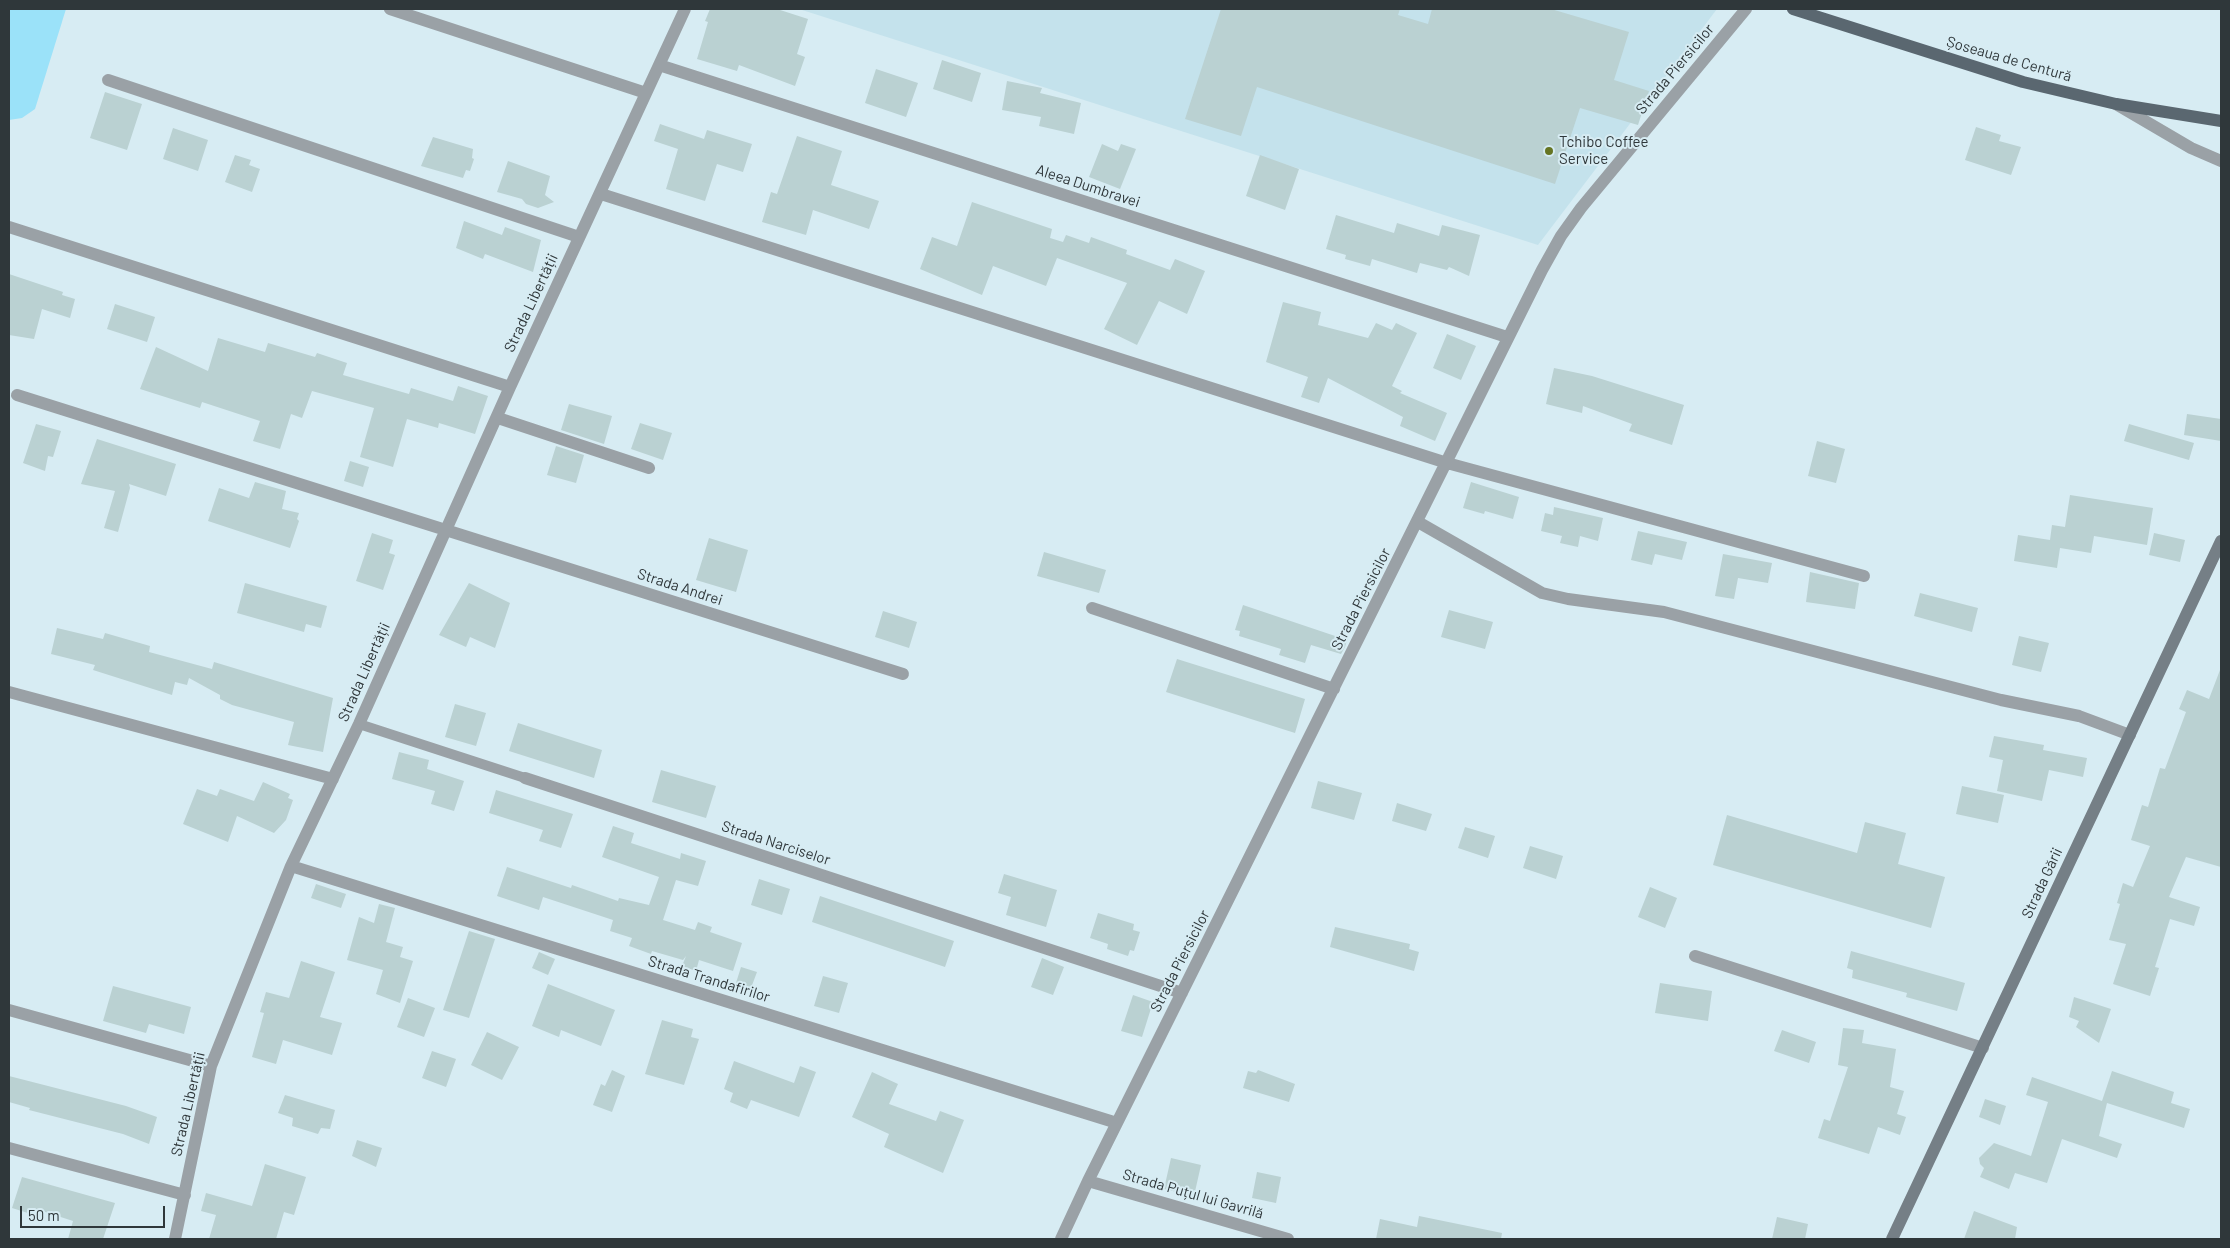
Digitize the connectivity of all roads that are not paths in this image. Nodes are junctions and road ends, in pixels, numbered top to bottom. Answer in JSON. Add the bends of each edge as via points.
{"nodes":[{"id":1,"x":390,"y":9,"type":"edge"},
{"id":2,"x":685,"y":9,"type":"edge"},
{"id":3,"x":1746,"y":9,"type":"edge"},
{"id":4,"x":1793,"y":9,"type":"edge"},
{"id":5,"x":659,"y":65,"type":"junction"},
{"id":6,"x":108,"y":80,"type":"dead end"},
{"id":7,"x":646,"y":93,"type":"junction"},
{"id":8,"x":2116,"y":104,"type":"junction"},
{"id":9,"x":2221,"y":121,"type":"edge"},
{"id":10,"x":2221,"y":161,"type":"edge"},
{"id":11,"x":601,"y":194,"type":"junction"},
{"id":12,"x":9,"y":227,"type":"edge"},
{"id":13,"x":580,"y":237,"type":"junction"},
{"id":14,"x":1507,"y":337,"type":"junction"},
{"id":15,"x":510,"y":387,"type":"junction"},
{"id":16,"x":17,"y":395,"type":"dead end"},
{"id":17,"x":498,"y":418,"type":"junction"},
{"id":18,"x":1447,"y":463,"type":"junction"},
{"id":19,"x":650,"y":468,"type":"dead end"},
{"id":20,"x":1418,"y":522,"type":"junction"},
{"id":21,"x":446,"y":530,"type":"junction"},
{"id":22,"x":2221,"y":541,"type":"edge"},
{"id":23,"x":1864,"y":576,"type":"dead end"},
{"id":24,"x":1092,"y":608,"type":"dead end"},
{"id":25,"x":904,"y":674,"type":"dead end"},
{"id":26,"x":1334,"y":689,"type":"junction"},
{"id":27,"x":9,"y":692,"type":"edge"},
{"id":28,"x":359,"y":724,"type":"junction"},
{"id":29,"x":2130,"y":734,"type":"junction"},
{"id":30,"x":333,"y":778,"type":"junction"},
{"id":31,"x":524,"y":778,"type":"joint"},
{"id":32,"x":291,"y":866,"type":"junction"},
{"id":33,"x":1694,"y":956,"type":"dead end"},
{"id":34,"x":1182,"y":993,"type":"junction"},
{"id":35,"x":9,"y":1010,"type":"edge"},
{"id":36,"x":1983,"y":1048,"type":"junction"},
{"id":37,"x":211,"y":1066,"type":"junction"},
{"id":38,"x":1117,"y":1123,"type":"junction"},
{"id":39,"x":9,"y":1148,"type":"edge"},
{"id":40,"x":1088,"y":1181,"type":"junction"},
{"id":41,"x":185,"y":1195,"type":"junction"},
{"id":42,"x":175,"y":1239,"type":"edge"},
{"id":43,"x":1061,"y":1239,"type":"edge"},
{"id":44,"x":1288,"y":1239,"type":"edge"},
{"id":45,"x":1892,"y":1239,"type":"edge"}],
"edges":[{"from":1,"to":7,"type":"street"},
{"from":2,"to":5,"type":"street","name":"Strada Libertății"},
{"from":3,"to":14,"type":"street","name":"Strada Piersicilor","via":[[1582,208],[1542,270]]},
{"from":4,"to":8,"type":"main road","name":"Șoseaua de Centură","via":[[1990,73]]},
{"from":5,"to":7,"type":"street","name":"Strada Libertății"},
{"from":5,"to":14,"type":"street","name":"Aleea Dumbravei"},
{"from":6,"to":13,"type":"street"},
{"from":7,"to":11,"type":"street","name":"Strada Libertății"},
{"from":8,"to":9,"type":"main road","name":"Șoseaua de Centură"},
{"from":8,"to":10,"type":"street","via":[[2191,148]]},
{"from":11,"to":13,"type":"street","name":"Strada Libertății"},
{"from":11,"to":18,"type":"street"},
{"from":12,"to":15,"type":"street"},
{"from":13,"to":15,"type":"street","name":"Strada Libertății"},
{"from":14,"to":18,"type":"street","name":"Strada Piersicilor"},
{"from":15,"to":17,"type":"street","name":"Strada Libertății"},
{"from":16,"to":21,"type":"street","name":"Strada Andrei"},
{"from":17,"to":19,"type":"street"},
{"from":17,"to":21,"type":"street","name":"Strada Libertății"},
{"from":18,"to":20,"type":"street","name":"Strada Piersicilor"},
{"from":18,"to":23,"type":"street"},
{"from":20,"to":26,"type":"street","name":"Strada Piersicilor"},
{"from":20,"to":29,"type":"street","via":[[1542,592],[1568,599],[1664,612],[2000,700],[2079,716]]},
{"from":21,"to":25,"type":"street","name":"Strada Andrei"},
{"from":21,"to":28,"type":"street","name":"Strada Libertății"},
{"from":22,"to":29,"type":"main road","name":"Strada Gării"},
{"from":24,"to":26,"type":"street"},
{"from":26,"to":34,"type":"street","name":"Strada Piersicilor"},
{"from":27,"to":30,"type":"street"},
{"from":28,"to":30,"type":"street","name":"Strada Libertății"},
{"from":28,"to":31,"type":"lane","name":"Strada Narciselor"},
{"from":29,"to":36,"type":"main road","name":"Strada Gării"},
{"from":30,"to":32,"type":"street","name":"Strada Libertății"},
{"from":31,"to":34,"type":"street","name":"Strada Narciselor"},
{"from":32,"to":37,"type":"street","name":"Strada Libertății"},
{"from":32,"to":38,"type":"street","name":"Strada Trandafirilor"},
{"from":33,"to":36,"type":"street"},
{"from":34,"to":38,"type":"street","name":"Strada Piersicilor"},
{"from":35,"to":37,"type":"street"},
{"from":36,"to":45,"type":"main road","name":"Strada Gării"},
{"from":37,"to":41,"type":"street","name":"Strada Libertății"},
{"from":38,"to":40,"type":"street","name":"Strada Piersicilor"},
{"from":39,"to":41,"type":"street"},
{"from":40,"to":43,"type":"street","name":"Strada Piersicilor"},
{"from":40,"to":44,"type":"street","name":"Strada Puțul lui Gavrilă"},
{"from":41,"to":42,"type":"street","name":"Strada Libertății"}]}
